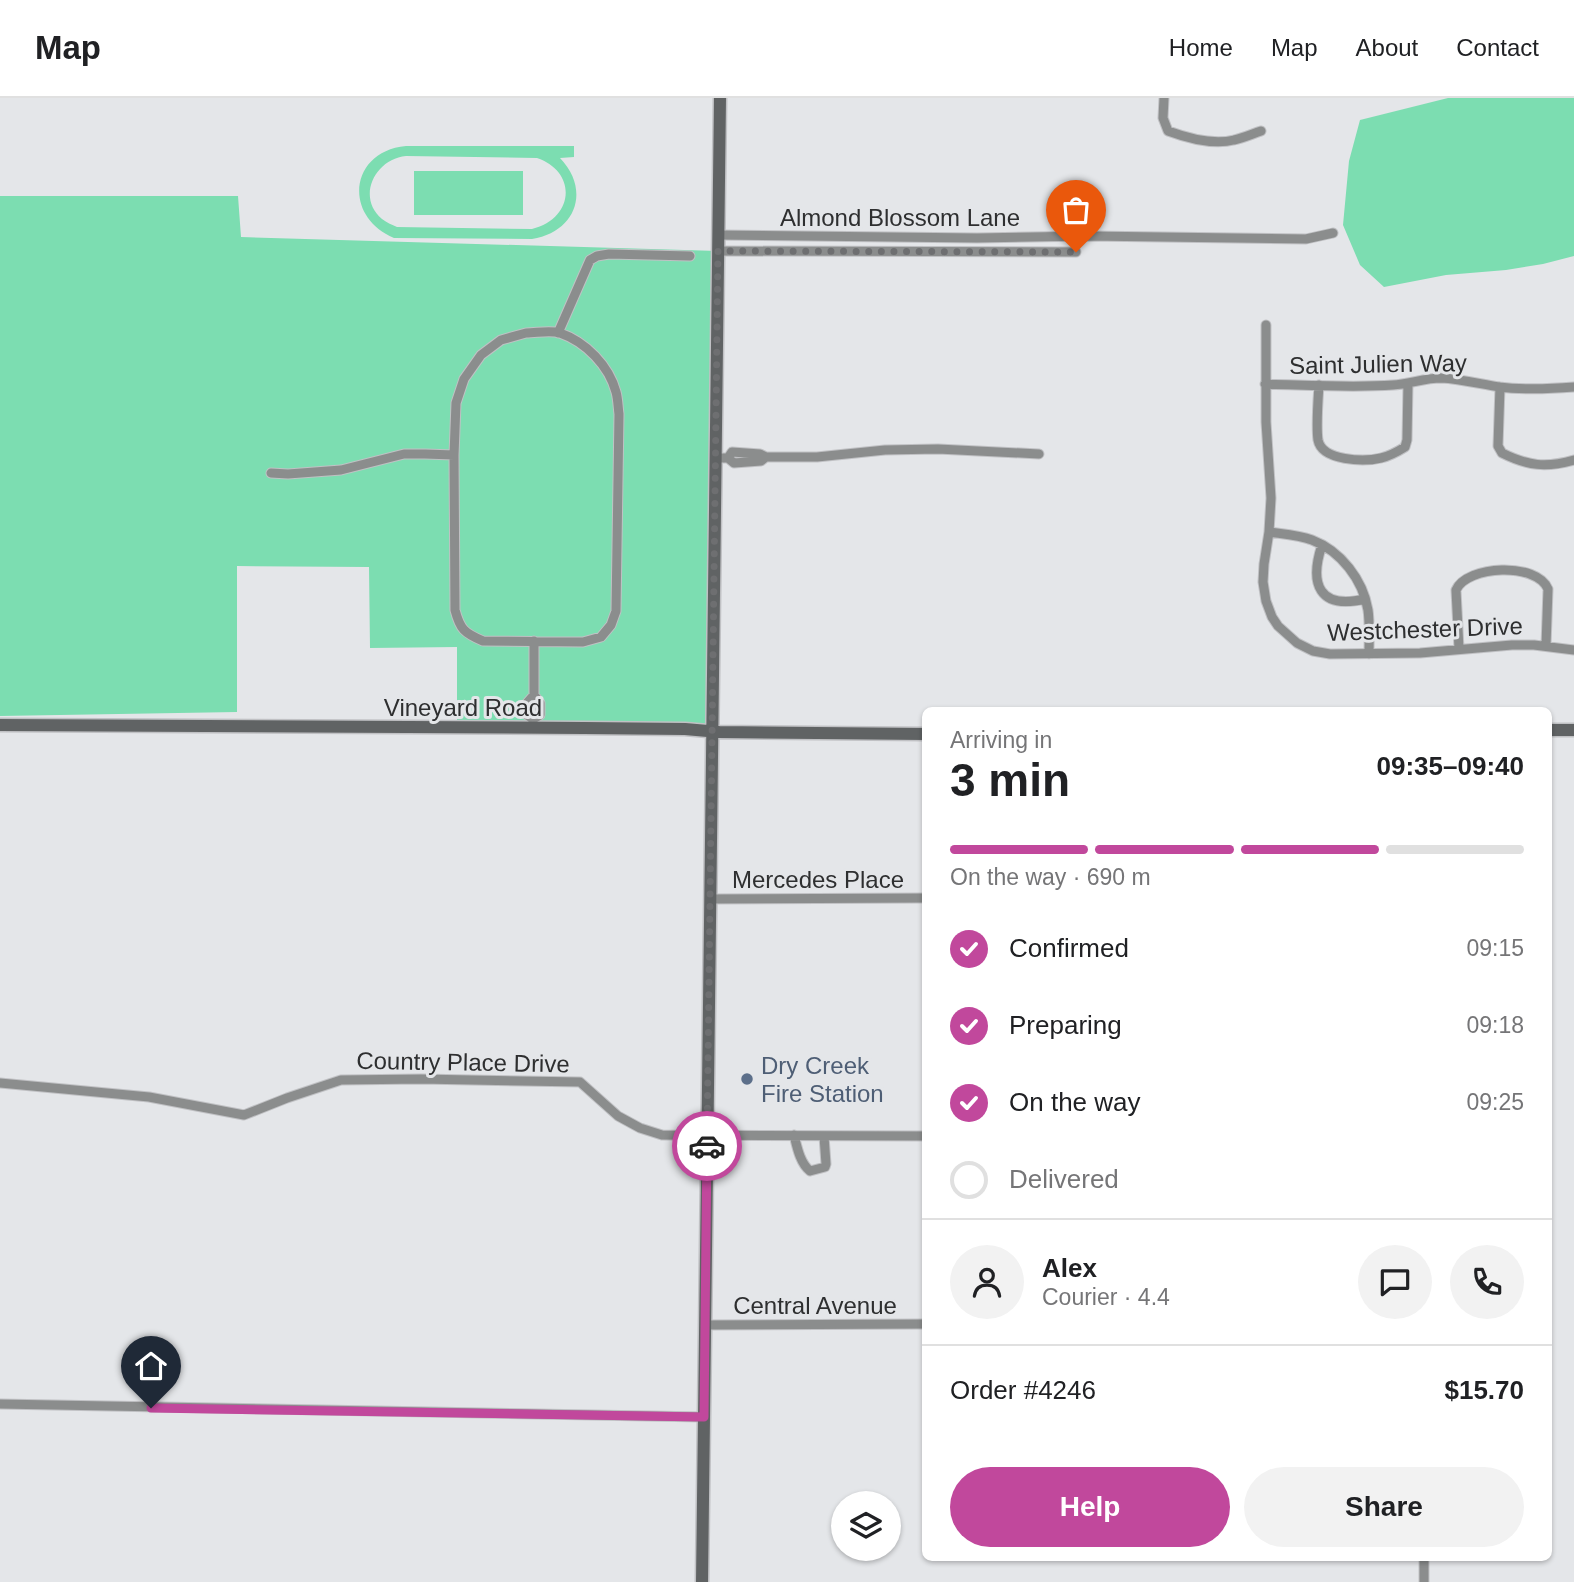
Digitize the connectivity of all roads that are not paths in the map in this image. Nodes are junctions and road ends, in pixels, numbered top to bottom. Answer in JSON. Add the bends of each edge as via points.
{"nodes":[{"id":1,"x":720,"y":98,"type":"edge"},
{"id":2,"x":1164,"y":98,"type":"edge"},
{"id":3,"x":1261,"y":131,"type":"dead end"},
{"id":4,"x":1333,"y":233,"type":"dead end"},
{"id":5,"x":718,"y":235,"type":"junction"},
{"id":6,"x":718,"y":251,"type":"junction"},
{"id":7,"x":1076,"y":252,"type":"dead end"},
{"id":8,"x":690,"y":256,"type":"dead end"},
{"id":9,"x":1266,"y":325,"type":"dead end"},
{"id":10,"x":558,"y":332,"type":"junction"},
{"id":11,"x":1265,"y":384,"type":"junction"},
{"id":12,"x":1408,"y":384,"type":"junction"},
{"id":13,"x":1319,"y":385,"type":"junction"},
{"id":14,"x":1500,"y":387,"type":"junction"},
{"id":15,"x":1574,"y":387,"type":"edge"},
{"id":16,"x":1039,"y":454,"type":"dead end"},
{"id":17,"x":454,"y":455,"type":"junction"},
{"id":18,"x":722,"y":458,"type":"junction"},
{"id":19,"x":1574,"y":460,"type":"edge"},
{"id":20,"x":271,"y":473,"type":"dead end"},
{"id":21,"x":1269,"y":532,"type":"junction"},
{"id":22,"x":1322,"y":545,"type":"junction"},
{"id":23,"x":1365,"y":598,"type":"junction"},
{"id":24,"x":534,"y":641,"type":"junction"},
{"id":25,"x":1546,"y":646,"type":"junction"},
{"id":26,"x":1459,"y":649,"type":"junction"},
{"id":27,"x":1574,"y":650,"type":"edge"},
{"id":28,"x":1369,"y":654,"type":"junction"},
{"id":29,"x":533,"y":723,"type":"junction"},
{"id":30,"x":0,"y":725,"type":"edge"},
{"id":31,"x":1552,"y":730,"type":"edge"},
{"id":32,"x":1574,"y":730,"type":"edge"},
{"id":33,"x":712,"y":732,"type":"junction"},
{"id":34,"x":922,"y":734,"type":"edge"},
{"id":35,"x":922,"y":898,"type":"edge"},
{"id":36,"x":710,"y":899,"type":"junction"},
{"id":37,"x":0,"y":1083,"type":"edge"},
{"id":38,"x":707,"y":1135,"type":"junction"},
{"id":39,"x":794,"y":1135,"type":"junction"},
{"id":40,"x":824,"y":1136,"type":"junction"},
{"id":41,"x":922,"y":1136,"type":"edge"},
{"id":42,"x":922,"y":1324,"type":"edge"},
{"id":43,"x":705,"y":1325,"type":"junction"},
{"id":44,"x":0,"y":1405,"type":"edge"},
{"id":45,"x":704,"y":1417,"type":"junction"},
{"id":46,"x":1424,"y":1561,"type":"edge"},
{"id":47,"x":702,"y":1582,"type":"edge"},
{"id":48,"x":1424,"y":1582,"type":"edge"}],
"edges":[{"from":1,"to":5,"type":"street"},
{"from":2,"to":3,"type":"street","via":[[1168,131],[1182,136],[1233,141]]},
{"from":4,"to":5,"type":"street","name":"Almond Blossom Lane","via":[[1306,239]]},
{"from":5,"to":6,"type":"street"},
{"from":6,"to":7,"type":"street"},
{"from":6,"to":18,"type":"street"},
{"from":8,"to":10,"type":"street","via":[[609,254],[590,260]]},
{"from":9,"to":11,"type":"street","name":"Westchester Drive"},
{"from":10,"to":17,"type":"street","via":[[526,332],[501,340],[481,355],[464,379],[456,403]]},
{"from":10,"to":24,"type":"street","via":[[593,353],[617,393],[616,611],[601,637],[583,642]]},
{"from":11,"to":13,"type":"street","name":"Saint Julien Way"},
{"from":11,"to":21,"type":"street","name":"Westchester Drive"},
{"from":12,"to":13,"type":"street","name":"Saint Julien Way"},
{"from":12,"to":13,"type":"street","via":[[1405,447],[1370,460],[1321,449]]},
{"from":12,"to":14,"type":"street","name":"Saint Julien Way","via":[[1438,378]]},
{"from":14,"to":15,"type":"street","name":"Saint Julien Way"},
{"from":14,"to":19,"type":"street","via":[[1498,446],[1502,453],[1530,464]]},
{"from":16,"to":18,"type":"street","via":[[938,449],[766,457],[761,461],[748,458],[734,463]]},
{"from":17,"to":20,"type":"street","via":[[404,454],[341,470]]},
{"from":17,"to":24,"type":"street","via":[[458,624],[483,641]]},
{"from":18,"to":33,"type":"street"},
{"from":21,"to":22,"type":"street"},
{"from":21,"to":28,"type":"street","name":"Westchester Drive","via":[[1264,582],[1266,601],[1278,626],[1313,651]]},
{"from":22,"to":23,"type":"street","via":[[1349,568]]},
{"from":22,"to":23,"type":"street","via":[[1316,580],[1326,597],[1345,602]]},
{"from":23,"to":28,"type":"street"},
{"from":24,"to":29,"type":"street","via":[[534,695],[527,703]]},
{"from":25,"to":26,"type":"street","name":"Westchester Drive"},
{"from":25,"to":26,"type":"street","via":[[1546,582],[1525,572],[1506,570],[1487,571],[1459,583]]},
{"from":25,"to":27,"type":"street","name":"Westchester Drive"},
{"from":26,"to":28,"type":"street","name":"Westchester Drive"},
{"from":29,"to":30,"type":"street","name":"Vineyard Road"},
{"from":29,"to":33,"type":"street","name":"Vineyard Road"},
{"from":31,"to":32,"type":"street"},
{"from":33,"to":34,"type":"street","name":"Vineyard Road"},
{"from":33,"to":36,"type":"street"},
{"from":35,"to":36,"type":"street","name":"Mercedes Place"},
{"from":36,"to":38,"type":"street"},
{"from":37,"to":38,"type":"street","name":"Country Place Drive","via":[[149,1097],[244,1115],[341,1080],[580,1082],[618,1116],[640,1128],[662,1135]]},
{"from":38,"to":39,"type":"street","name":"Country Place Drive"},
{"from":38,"to":43,"type":"street"},
{"from":39,"to":40,"type":"street","name":"Country Place Drive"},
{"from":39,"to":40,"type":"street","via":[[810,1171],[827,1164]]},
{"from":40,"to":41,"type":"street","name":"Country Place Drive"},
{"from":42,"to":43,"type":"street","name":"Central Avenue"},
{"from":43,"to":45,"type":"street"},
{"from":44,"to":45,"type":"street"},
{"from":45,"to":47,"type":"street"},
{"from":46,"to":48,"type":"street"}]}
